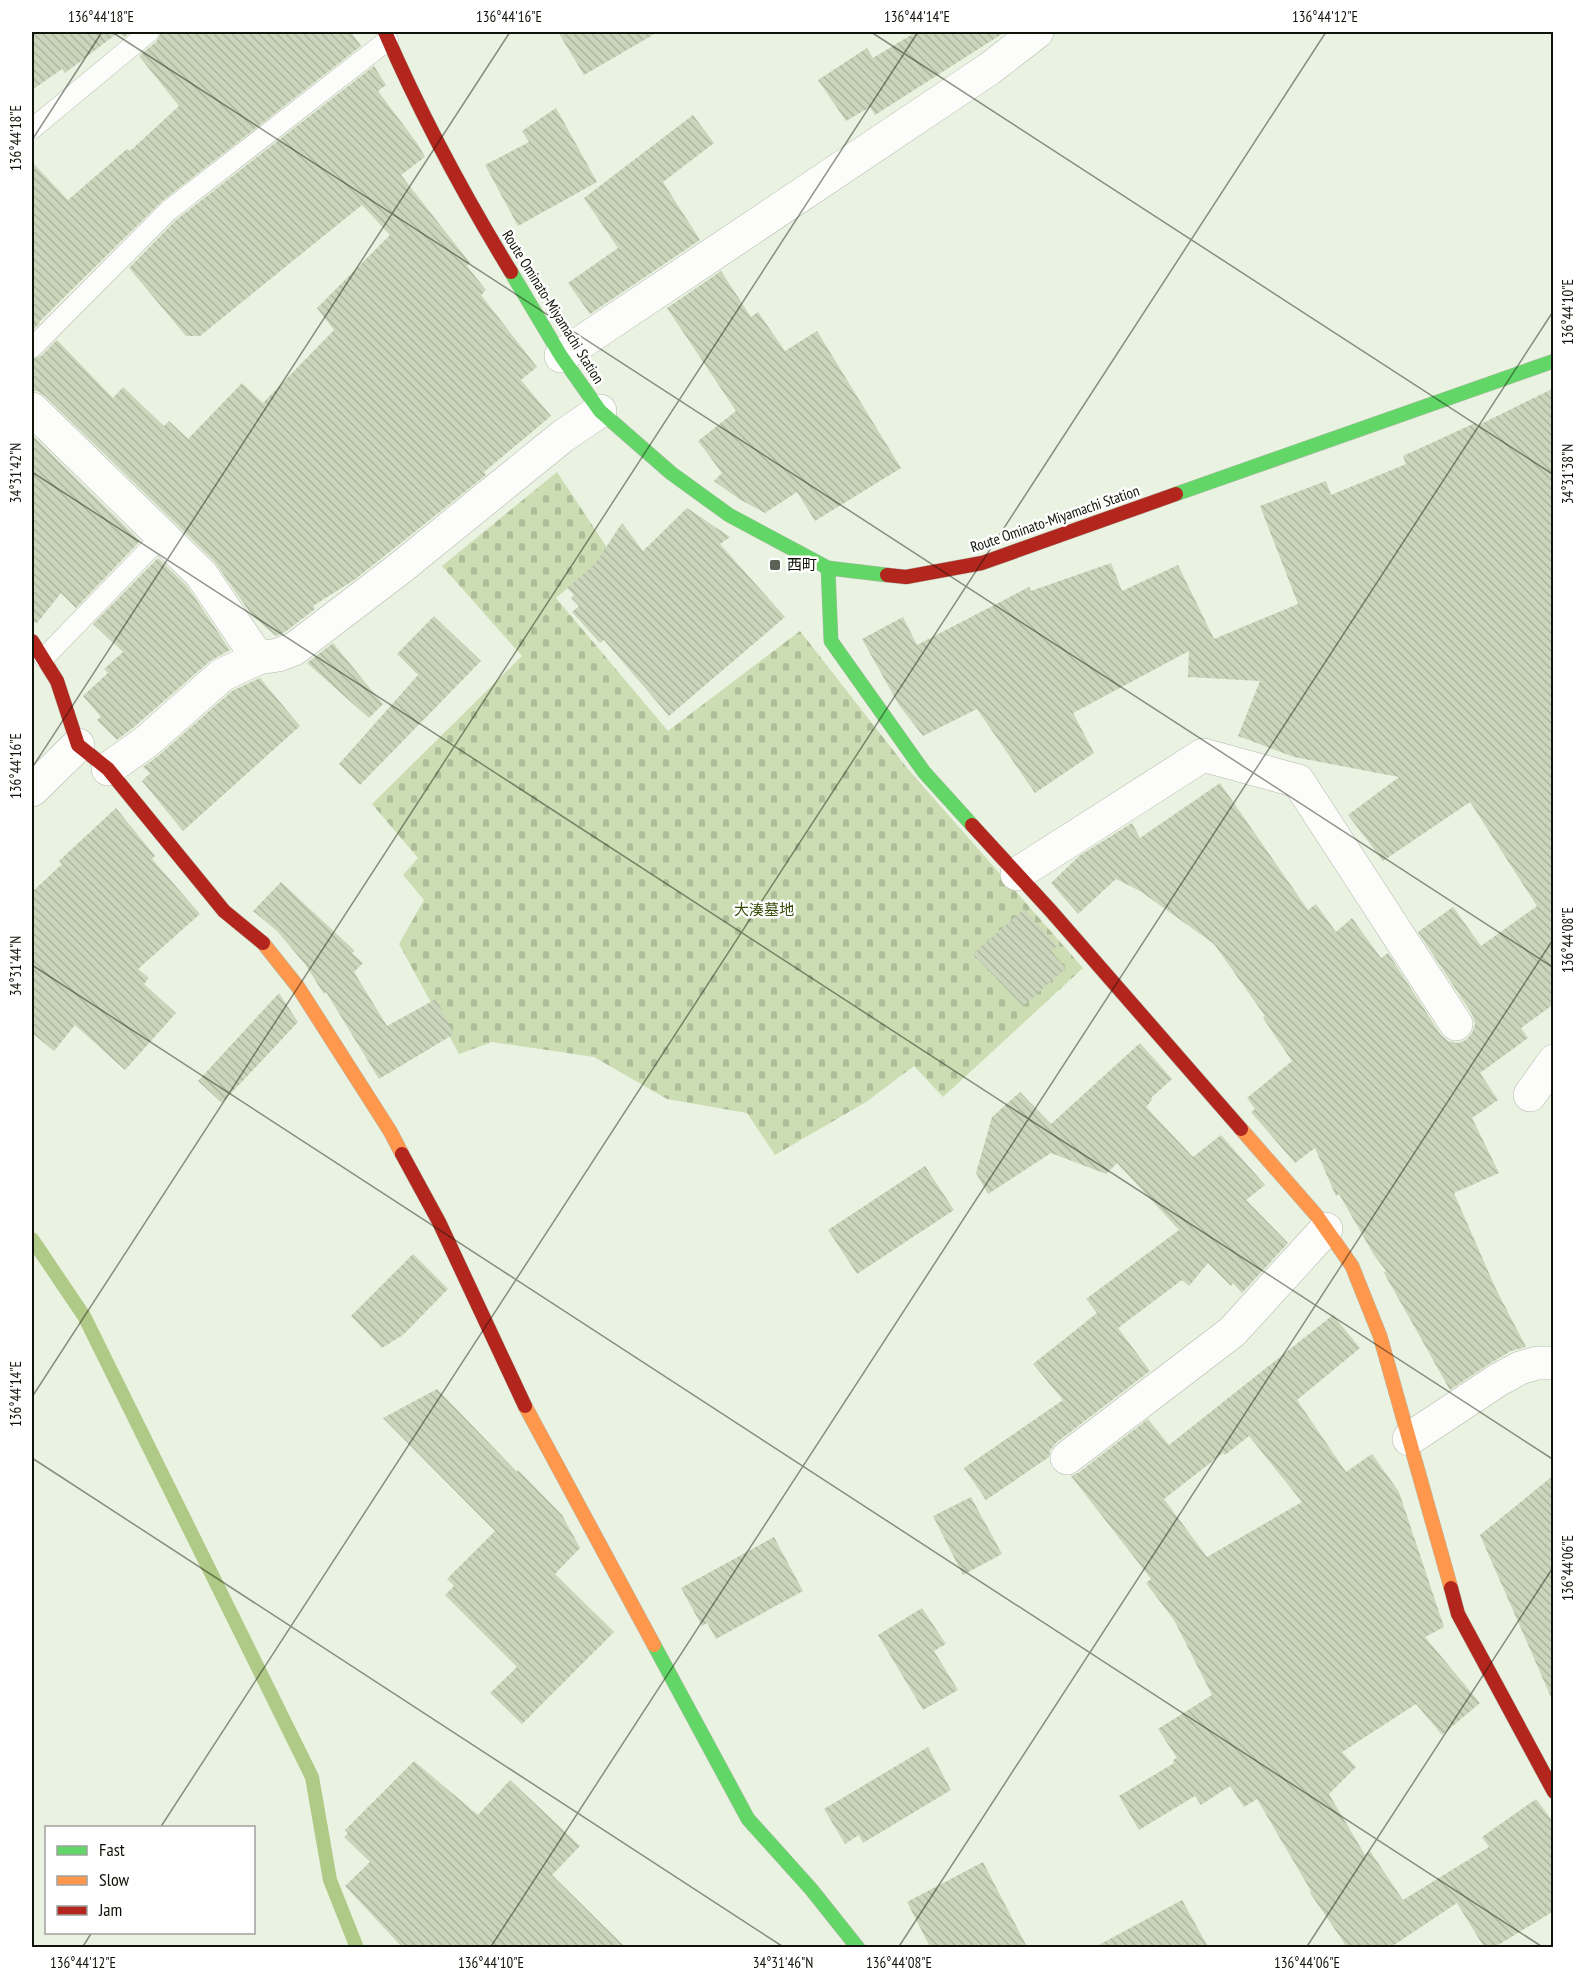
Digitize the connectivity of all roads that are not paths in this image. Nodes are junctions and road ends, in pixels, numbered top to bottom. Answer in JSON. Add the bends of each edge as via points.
{"nodes":[{"id":1,"x":149,"y":32,"type":"edge"},
{"id":2,"x":1037,"y":32,"type":"edge"},
{"id":3,"x":387,"y":36,"type":"edge"},
{"id":4,"x":32,"y":129,"type":"edge"},
{"id":5,"x":32,"y":348,"type":"edge"},
{"id":6,"x":561,"y":356,"type":"junction"},
{"id":7,"x":1554,"y":361,"type":"edge"},
{"id":8,"x":32,"y":409,"type":"edge"},
{"id":9,"x":600,"y":411,"type":"junction"},
{"id":10,"x":163,"y":535,"type":"junction"},
{"id":11,"x":828,"y":568,"type":"junction"},
{"id":12,"x":32,"y":641,"type":"edge"},
{"id":13,"x":44,"y":658,"type":"junction"},
{"id":14,"x":258,"y":658,"type":"junction"},
{"id":15,"x":78,"y":744,"type":"junction"},
{"id":16,"x":108,"y":769,"type":"junction"},
{"id":17,"x":32,"y":790,"type":"edge"},
{"id":18,"x":1017,"y":874,"type":"junction"},
{"id":19,"x":1456,"y":1023,"type":"dead end"},
{"id":20,"x":1554,"y":1061,"type":"edge"},
{"id":21,"x":1530,"y":1095,"type":"dead end"},
{"id":22,"x":1326,"y":1229,"type":"junction"},
{"id":23,"x":1554,"y":1363,"type":"edge"},
{"id":24,"x":1409,"y":1439,"type":"junction"},
{"id":25,"x":1067,"y":1458,"type":"dead end"},
{"id":26,"x":1554,"y":1792,"type":"edge"},
{"id":27,"x":858,"y":1947,"type":"edge"}],
"edges":[{"from":1,"to":4,"type":"lane"},
{"from":2,"to":6,"type":"street","via":[[989,69]]},
{"from":3,"to":5,"type":"lane","via":[[168,210]]},
{"from":3,"to":6,"type":"street","name":"Route Ominato-Miyamachi Station","via":[[410,89],[480,221]]},
{"from":6,"to":9,"type":"street","name":"Route Ominato-Miyamachi Station"},
{"from":7,"to":11,"type":"street","name":"Route Ominato-Miyamachi Station","via":[[982,563],[906,577]]},
{"from":8,"to":10,"type":"street"},
{"from":9,"to":11,"type":"street","name":"Route Ominato-Miyamachi Station","via":[[671,473],[729,514]]},
{"from":9,"to":14,"type":"street","via":[[294,649]]},
{"from":10,"to":13,"type":"lane"},
{"from":10,"to":14,"type":"street","via":[[201,574]]},
{"from":11,"to":18,"type":"street","via":[[831,641],[924,772]]},
{"from":12,"to":13,"type":"street"},
{"from":13,"to":15,"type":"street","via":[[57,681]]},
{"from":14,"to":16,"type":"street","via":[[222,675],[146,742]]},
{"from":15,"to":16,"type":"street"},
{"from":15,"to":17,"type":"street"},
{"from":16,"to":27,"type":"street","via":[[224,911],[265,945],[298,987],[390,1131],[439,1222],[515,1388],[748,1819]]},
{"from":18,"to":19,"type":"street","via":[[1203,755],[1298,781]]},
{"from":18,"to":22,"type":"street"},
{"from":20,"to":21,"type":"street"},
{"from":22,"to":24,"type":"street","via":[[1352,1266],[1366,1299]]},
{"from":22,"to":25,"type":"street","via":[[1232,1332]]},
{"from":23,"to":24,"type":"street","via":[[1520,1368]]},
{"from":24,"to":26,"type":"street","via":[[1458,1614]]}]}
